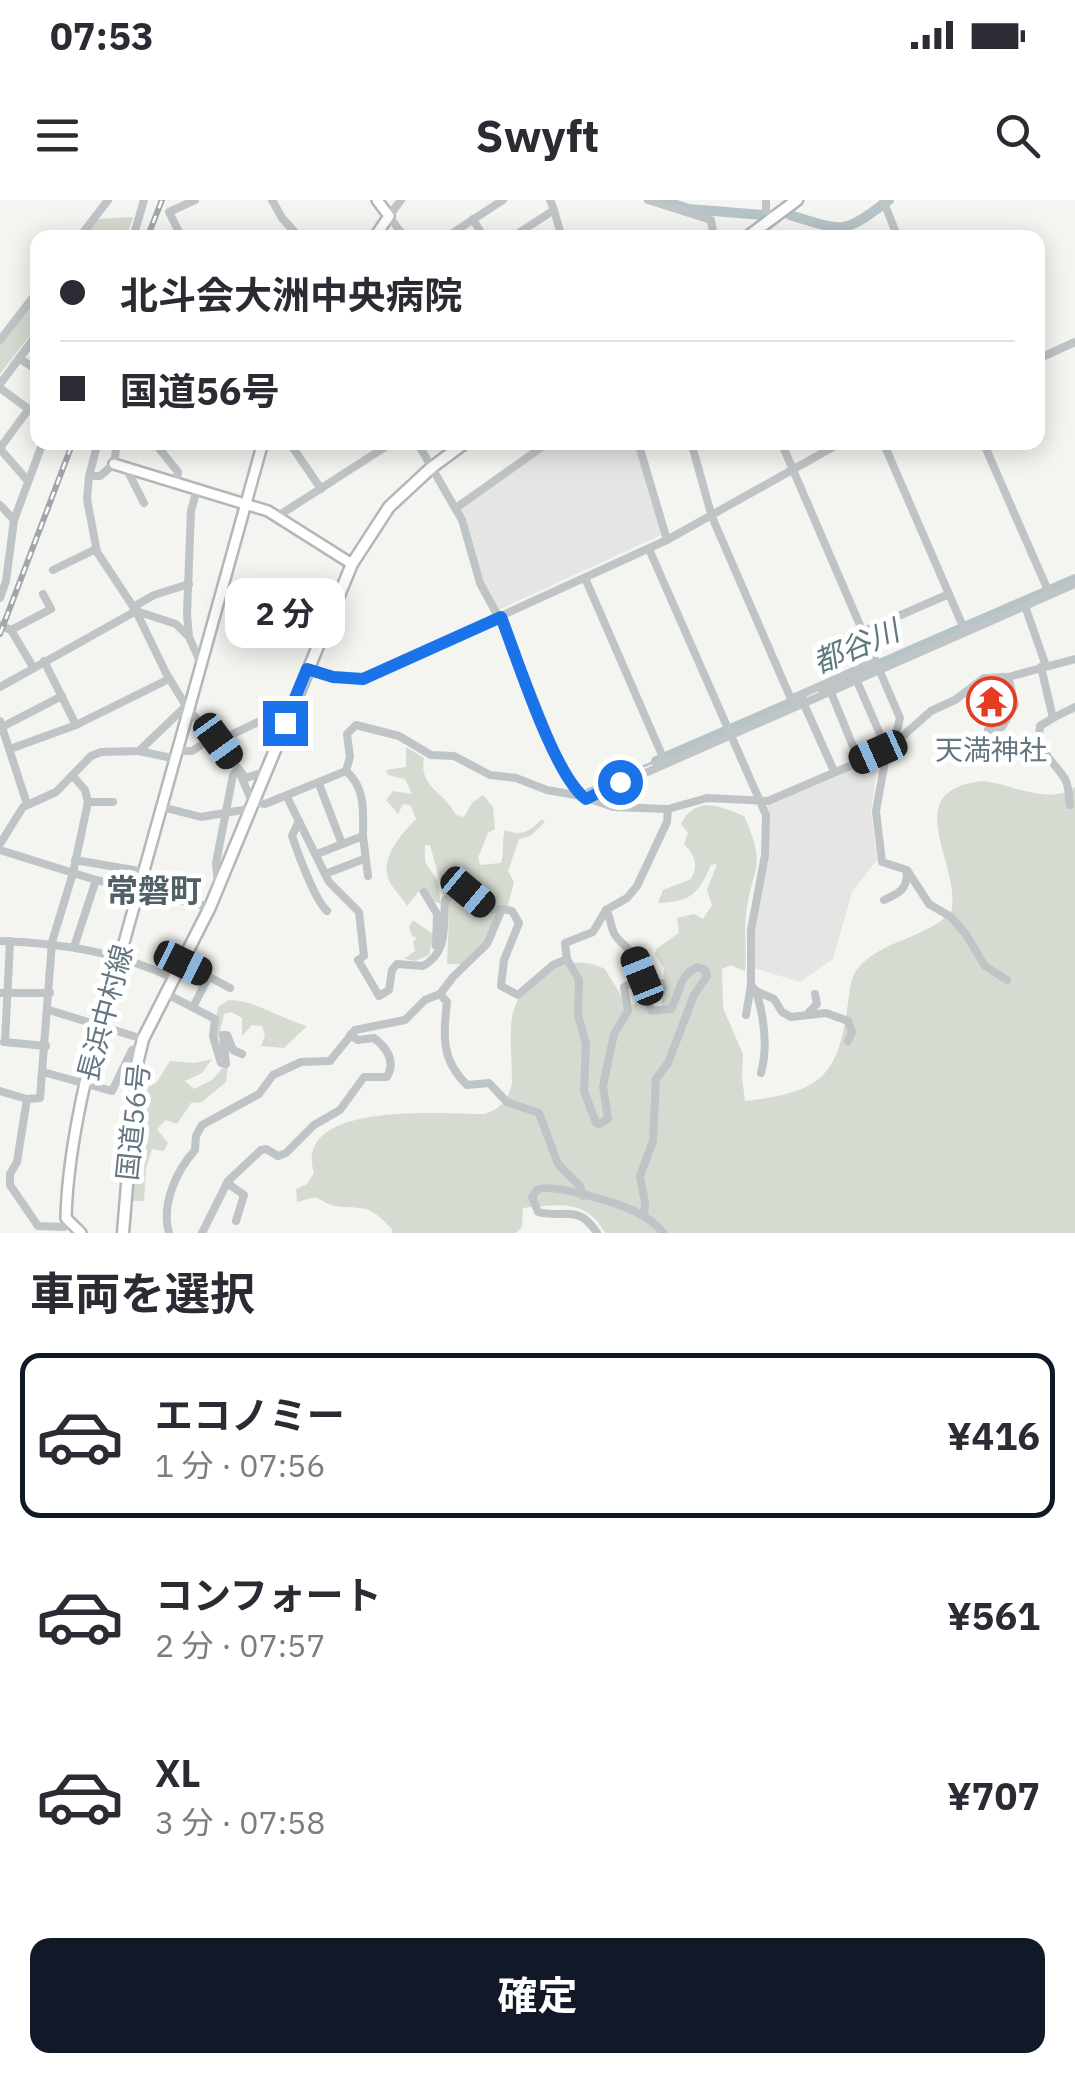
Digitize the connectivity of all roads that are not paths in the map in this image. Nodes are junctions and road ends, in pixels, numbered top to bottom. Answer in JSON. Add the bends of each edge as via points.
{"nodes":[{"id":1,"x":108,"y":200,"type":"edge"},
{"id":2,"x":144,"y":200,"type":"edge"},
{"id":3,"x":195,"y":200,"type":"edge"},
{"id":4,"x":272,"y":200,"type":"edge"},
{"id":5,"x":377,"y":200,"type":"edge"},
{"id":6,"x":401,"y":200,"type":"edge"},
{"id":7,"x":503,"y":200,"type":"edge"},
{"id":8,"x":550,"y":200,"type":"edge"},
{"id":9,"x":648,"y":200,"type":"edge"},
{"id":10,"x":766,"y":200,"type":"edge"},
{"id":11,"x":797,"y":200,"type":"edge"},
{"id":12,"x":883,"y":200,"type":"edge"},
{"id":13,"x":554,"y":210,"type":"junction"},
{"id":14,"x":389,"y":216,"type":"junction"},
{"id":15,"x":772,"y":218,"type":"junction"},
{"id":16,"x":473,"y":220,"type":"junction"},
{"id":17,"x":86,"y":230,"type":"edge"},
{"id":18,"x":135,"y":230,"type":"edge"},
{"id":19,"x":178,"y":230,"type":"edge"},
{"id":20,"x":293,"y":230,"type":"edge"},
{"id":21,"x":379,"y":230,"type":"edge"},
{"id":22,"x":399,"y":230,"type":"edge"},
{"id":23,"x":457,"y":230,"type":"edge"},
{"id":24,"x":479,"y":230,"type":"edge"},
{"id":25,"x":523,"y":230,"type":"edge"},
{"id":26,"x":560,"y":230,"type":"edge"},
{"id":27,"x":713,"y":230,"type":"edge"},
{"id":28,"x":756,"y":230,"type":"edge"},
{"id":29,"x":895,"y":230,"type":"edge"},
{"id":30,"x":30,"y":301,"type":"edge"},
{"id":31,"x":0,"y":340,"type":"edge"},
{"id":32,"x":1075,"y":342,"type":"edge"},
{"id":33,"x":30,"y":344,"type":"edge"},
{"id":34,"x":1045,"y":356,"type":"edge"},
{"id":35,"x":19,"y":358,"type":"junction"},
{"id":36,"x":30,"y":366,"type":"edge"},
{"id":37,"x":0,"y":386,"type":"edge"},
{"id":38,"x":28,"y":410,"type":"joint"},
{"id":39,"x":0,"y":449,"type":"edge"},
{"id":40,"x":40,"y":450,"type":"edge"},
{"id":41,"x":96,"y":450,"type":"edge"},
{"id":42,"x":116,"y":450,"type":"edge"},
{"id":43,"x":160,"y":450,"type":"edge"},
{"id":44,"x":260,"y":450,"type":"edge"},
{"id":45,"x":294,"y":450,"type":"edge"},
{"id":46,"x":380,"y":450,"type":"edge"},
{"id":47,"x":421,"y":450,"type":"edge"},
{"id":48,"x":455,"y":450,"type":"edge"},
{"id":49,"x":538,"y":450,"type":"edge"},
{"id":50,"x":640,"y":450,"type":"edge"},
{"id":51,"x":693,"y":450,"type":"edge"},
{"id":52,"x":784,"y":450,"type":"edge"},
{"id":53,"x":827,"y":450,"type":"edge"},
{"id":54,"x":886,"y":450,"type":"edge"},
{"id":55,"x":987,"y":450,"type":"edge"},
{"id":56,"x":93,"y":458,"type":"junction"},
{"id":57,"x":114,"y":464,"type":"junction"},
{"id":58,"x":126,"y":468,"type":"junction"},
{"id":59,"x":431,"y":468,"type":"junction"},
{"id":60,"x":792,"y":469,"type":"junction"},
{"id":61,"x":89,"y":476,"type":"junction"},
{"id":62,"x":28,"y":481,"type":"junction"},
{"id":63,"x":176,"y":482,"type":"junction"},
{"id":64,"x":197,"y":489,"type":"junction"},
{"id":65,"x":321,"y":489,"type":"junction"},
{"id":66,"x":144,"y":502,"type":"dead end"},
{"id":67,"x":0,"y":505,"type":"edge"},
{"id":68,"x":246,"y":505,"type":"junction"},
{"id":69,"x":456,"y":508,"type":"junction"},
{"id":70,"x":278,"y":516,"type":"junction"},
{"id":71,"x":712,"y":517,"type":"junction"},
{"id":72,"x":14,"y":523,"type":"junction"},
{"id":73,"x":0,"y":531,"type":"edge"},
{"id":74,"x":668,"y":540,"type":"junction"},
{"id":75,"x":649,"y":548,"type":"junction"},
{"id":76,"x":96,"y":549,"type":"junction"},
{"id":77,"x":352,"y":564,"type":"junction"},
{"id":78,"x":53,"y":570,"type":"dead end"},
{"id":79,"x":585,"y":578,"type":"junction"},
{"id":80,"x":189,"y":584,"type":"junction"},
{"id":81,"x":1075,"y":584,"type":"edge"},
{"id":82,"x":1049,"y":592,"type":"junction"},
{"id":83,"x":43,"y":594,"type":"dead end"},
{"id":84,"x":949,"y":594,"type":"junction"},
{"id":85,"x":0,"y":598,"type":"edge"},
{"id":86,"x":1025,"y":606,"type":"junction"},
{"id":87,"x":134,"y":609,"type":"junction"},
{"id":88,"x":500,"y":617,"type":"junction"},
{"id":89,"x":0,"y":625,"type":"edge"},
{"id":90,"x":964,"y":629,"type":"junction"},
{"id":91,"x":11,"y":630,"type":"junction"},
{"id":92,"x":864,"y":631,"type":"junction"},
{"id":93,"x":189,"y":637,"type":"junction"},
{"id":94,"x":1075,"y":659,"type":"edge"},
{"id":95,"x":44,"y":661,"type":"junction"},
{"id":96,"x":202,"y":664,"type":"junction"},
{"id":97,"x":878,"y":665,"type":"junction"},
{"id":98,"x":33,"y":667,"type":"junction"},
{"id":99,"x":1043,"y":667,"type":"junction"},
{"id":100,"x":307,"y":669,"type":"junction"},
{"id":101,"x":1003,"y":676,"type":"junction"},
{"id":102,"x":169,"y":679,"type":"junction"},
{"id":103,"x":856,"y":679,"type":"junction"},
{"id":104,"x":0,"y":688,"type":"edge"},
{"id":105,"x":830,"y":690,"type":"junction"},
{"id":106,"x":62,"y":696,"type":"junction"},
{"id":107,"x":795,"y":702,"type":"junction"},
{"id":108,"x":292,"y":706,"type":"junction"},
{"id":109,"x":188,"y":708,"type":"junction"},
{"id":110,"x":1075,"y":708,"type":"edge"},
{"id":111,"x":1053,"y":718,"type":"junction"},
{"id":112,"x":1,"y":724,"type":"edge"},
{"id":113,"x":76,"y":725,"type":"junction"},
{"id":114,"x":988,"y":730,"type":"dead end"},
{"id":115,"x":729,"y":731,"type":"junction"},
{"id":116,"x":216,"y":739,"type":"junction"},
{"id":117,"x":890,"y":748,"type":"junction"},
{"id":118,"x":10,"y":749,"type":"junction"},
{"id":119,"x":140,"y":751,"type":"junction"},
{"id":120,"x":177,"y":755,"type":"junction"},
{"id":121,"x":664,"y":759,"type":"junction"},
{"id":122,"x":859,"y":761,"type":"junction"},
{"id":123,"x":238,"y":769,"type":"junction"},
{"id":124,"x":346,"y":771,"type":"junction"},
{"id":125,"x":264,"y":772,"type":"junction"},
{"id":126,"x":834,"y":772,"type":"junction"},
{"id":127,"x":72,"y":776,"type":"junction"},
{"id":128,"x":320,"y":784,"type":"junction"},
{"id":129,"x":287,"y":796,"type":"junction"},
{"id":130,"x":584,"y":798,"type":"junction"},
{"id":131,"x":760,"y":801,"type":"junction"},
{"id":132,"x":88,"y":802,"type":"junction"},
{"id":133,"x":113,"y":802,"type":"dead end"},
{"id":134,"x":27,"y":804,"type":"junction"},
{"id":135,"x":250,"y":805,"type":"junction"},
{"id":136,"x":1070,"y":805,"type":"dead end"},
{"id":137,"x":162,"y":807,"type":"junction"},
{"id":138,"x":668,"y":810,"type":"junction"},
{"id":139,"x":226,"y":812,"type":"junction"},
{"id":140,"x":300,"y":822,"type":"junction"},
{"id":141,"x":364,"y":836,"type":"junction"},
{"id":142,"x":342,"y":844,"type":"junction"},
{"id":143,"x":0,"y":847,"type":"edge"},
{"id":144,"x":317,"y":854,"type":"junction"},
{"id":145,"x":364,"y":858,"type":"junction"},
{"id":146,"x":75,"y":860,"type":"junction"},
{"id":147,"x":907,"y":870,"type":"junction"},
{"id":148,"x":145,"y":872,"type":"junction"},
{"id":149,"x":73,"y":873,"type":"junction"},
{"id":150,"x":325,"y":874,"type":"junction"},
{"id":151,"x":368,"y":876,"type":"dead end"},
{"id":152,"x":96,"y":880,"type":"junction"},
{"id":153,"x":218,"y":887,"type":"junction"},
{"id":154,"x":140,"y":890,"type":"junction"},
{"id":155,"x":424,"y":892,"type":"dead end"},
{"id":156,"x":884,"y":900,"type":"dead end"},
{"id":157,"x":210,"y":906,"type":"junction"},
{"id":158,"x":502,"y":908,"type":"junction"},
{"id":159,"x":606,"y":910,"type":"junction"},
{"id":160,"x":327,"y":911,"type":"dead end"},
{"id":161,"x":5,"y":941,"type":"edge"},
{"id":162,"x":52,"y":942,"type":"junction"},
{"id":163,"x":74,"y":946,"type":"junction"},
{"id":164,"x":120,"y":958,"type":"junction"},
{"id":165,"x":567,"y":959,"type":"junction"},
{"id":166,"x":183,"y":963,"type":"junction"},
{"id":167,"x":422,"y":966,"type":"junction"},
{"id":168,"x":208,"y":976,"type":"junction"},
{"id":169,"x":175,"y":979,"type":"junction"},
{"id":170,"x":1007,"y":980,"type":"dead end"},
{"id":171,"x":230,"y":988,"type":"dead end"},
{"id":172,"x":753,"y":988,"type":"junction"},
{"id":173,"x":645,"y":991,"type":"junction"},
{"id":174,"x":4,"y":993,"type":"edge"},
{"id":175,"x":50,"y":993,"type":"junction"},
{"id":176,"x":167,"y":994,"type":"junction"},
{"id":177,"x":440,"y":994,"type":"junction"},
{"id":178,"x":815,"y":994,"type":"dead end"},
{"id":179,"x":192,"y":1007,"type":"junction"},
{"id":180,"x":49,"y":1010,"type":"junction"},
{"id":181,"x":809,"y":1012,"type":"junction"},
{"id":182,"x":746,"y":1015,"type":"dead end"},
{"id":183,"x":100,"y":1024,"type":"junction"},
{"id":184,"x":350,"y":1035,"type":"junction"},
{"id":185,"x":848,"y":1041,"type":"dead end"},
{"id":186,"x":2,"y":1042,"type":"edge"},
{"id":187,"x":142,"y":1044,"type":"junction"},
{"id":188,"x":46,"y":1046,"type":"junction"},
{"id":189,"x":242,"y":1054,"type":"dead end"},
{"id":190,"x":43,"y":1072,"type":"junction"},
{"id":191,"x":761,"y":1073,"type":"dead end"},
{"id":192,"x":85,"y":1083,"type":"junction"},
{"id":193,"x":0,"y":1090,"type":"edge"},
{"id":194,"x":27,"y":1099,"type":"junction"},
{"id":195,"x":0,"y":1169,"type":"edge"},
{"id":196,"x":227,"y":1183,"type":"junction"},
{"id":197,"x":10,"y":1185,"type":"junction"},
{"id":198,"x":583,"y":1196,"type":"junction"},
{"id":199,"x":644,"y":1216,"type":"junction"},
{"id":200,"x":236,"y":1221,"type":"dead end"},
{"id":201,"x":66,"y":1228,"type":"edge"},
{"id":202,"x":81,"y":1233,"type":"edge"},
{"id":203,"x":123,"y":1233,"type":"edge"},
{"id":204,"x":169,"y":1233,"type":"edge"},
{"id":205,"x":202,"y":1233,"type":"edge"},
{"id":206,"x":597,"y":1233,"type":"edge"},
{"id":207,"x":664,"y":1233,"type":"edge"}],
"edges":[{"from":1,"to":17,"type":"street"},
{"from":2,"to":18,"type":"street"},
{"from":3,"to":19,"type":"street","via":[[169,212]]},
{"from":4,"to":20,"type":"street"},
{"from":5,"to":14,"type":"main road"},
{"from":6,"to":14,"type":"street"},
{"from":7,"to":16,"type":"street"},
{"from":8,"to":13,"type":"street"},
{"from":9,"to":27,"type":"street","via":[[711,220]]},
{"from":10,"to":15,"type":"street"},
{"from":11,"to":15,"type":"highway"},
{"from":12,"to":29,"type":"street"},
{"from":13,"to":25,"type":"street"},
{"from":13,"to":26,"type":"street"},
{"from":14,"to":21,"type":"main road"},
{"from":14,"to":22,"type":"street"},
{"from":15,"to":28,"type":"highway"},
{"from":16,"to":23,"type":"street"},
{"from":16,"to":24,"type":"street"},
{"from":30,"to":31,"type":"street"},
{"from":32,"to":34,"type":"street"},
{"from":33,"to":35,"type":"street"},
{"from":35,"to":36,"type":"street"},
{"from":35,"to":37,"type":"street"},
{"from":37,"to":38,"type":"street"},
{"from":38,"to":39,"type":"street"},
{"from":39,"to":62,"type":"street"},
{"from":40,"to":62,"type":"street"},
{"from":41,"to":56,"type":"street"},
{"from":42,"to":57,"type":"street"},
{"from":43,"to":63,"type":"street","via":[[178,472]]},
{"from":44,"to":68,"type":"main road","name":"長浜中村線"},
{"from":45,"to":65,"type":"street"},
{"from":46,"to":65,"type":"street"},
{"from":47,"to":59,"type":"street"},
{"from":48,"to":59,"type":"highway","name":"国道56号"},
{"from":49,"to":69,"type":"street"},
{"from":50,"to":74,"type":"street"},
{"from":51,"to":71,"type":"street"},
{"from":52,"to":60,"type":"street"},
{"from":53,"to":60,"type":"street"},
{"from":54,"to":84,"type":"street"},
{"from":55,"to":82,"type":"street"},
{"from":56,"to":57,"type":"street"},
{"from":56,"to":61,"type":"street"},
{"from":57,"to":58,"type":"main road"},
{"from":57,"to":61,"type":"street"},
{"from":58,"to":63,"type":"main road"},
{"from":58,"to":66,"type":"street"},
{"from":59,"to":69,"type":"street"},
{"from":59,"to":77,"type":"highway","name":"国道56号","via":[[390,506]]},
{"from":60,"to":71,"type":"street"},
{"from":60,"to":92,"type":"street"},
{"from":61,"to":76,"type":"street"},
{"from":62,"to":72,"type":"street"},
{"from":63,"to":64,"type":"main road"},
{"from":64,"to":68,"type":"main road"},
{"from":64,"to":80,"type":"street"},
{"from":65,"to":70,"type":"street"},
{"from":67,"to":72,"type":"street"},
{"from":68,"to":70,"type":"main road"},
{"from":68,"to":96,"type":"main road","name":"長浜中村線"},
{"from":69,"to":88,"type":"street","via":[[480,583]]},
{"from":70,"to":77,"type":"main road"},
{"from":71,"to":74,"type":"street"},
{"from":71,"to":107,"type":"street"},
{"from":72,"to":73,"type":"street"},
{"from":72,"to":85,"type":"street"},
{"from":74,"to":75,"type":"street"},
{"from":75,"to":79,"type":"street"},
{"from":75,"to":115,"type":"street"},
{"from":76,"to":78,"type":"street"},
{"from":76,"to":87,"type":"street"},
{"from":77,"to":100,"type":"highway","name":"国道56号"},
{"from":79,"to":88,"type":"street"},
{"from":79,"to":121,"type":"street"},
{"from":80,"to":87,"type":"street"},
{"from":80,"to":93,"type":"street"},
{"from":81,"to":82,"type":"street"},
{"from":82,"to":86,"type":"street"},
{"from":83,"to":91,"type":"street","via":[[51,609]]},
{"from":84,"to":90,"type":"street"},
{"from":84,"to":92,"type":"street"},
{"from":86,"to":90,"type":"street"},
{"from":86,"to":99,"type":"street"},
{"from":87,"to":93,"type":"street","via":[[176,624]]},
{"from":87,"to":95,"type":"street"},
{"from":87,"to":102,"type":"street"},
{"from":88,"to":100,"type":"street","via":[[363,679]]},
{"from":88,"to":130,"type":"street","via":[[551,746]]},
{"from":89,"to":91,"type":"street"},
{"from":90,"to":97,"type":"street"},
{"from":91,"to":98,"type":"street"},
{"from":92,"to":97,"type":"street"},
{"from":93,"to":96,"type":"street"},
{"from":94,"to":99,"type":"street"},
{"from":95,"to":98,"type":"street"},
{"from":95,"to":106,"type":"street"},
{"from":96,"to":109,"type":"main road","name":"長浜中村線"},
{"from":97,"to":103,"type":"street"},
{"from":97,"to":107,"type":"street"},
{"from":97,"to":117,"type":"street","via":[[900,718]]},
{"from":98,"to":104,"type":"street"},
{"from":99,"to":101,"type":"street"},
{"from":99,"to":111,"type":"street"},
{"from":100,"to":108,"type":"highway","name":"国道56号"},
{"from":101,"to":114,"type":"street","via":[[1015,705],[1002,727]]},
{"from":101,"to":117,"type":"street","via":[[974,683]]},
{"from":102,"to":109,"type":"street"},
{"from":102,"to":113,"type":"street"},
{"from":103,"to":105,"type":"street"},
{"from":103,"to":117,"type":"street"},
{"from":105,"to":107,"type":"street"},
{"from":105,"to":122,"type":"street"},
{"from":106,"to":112,"type":"street"},
{"from":106,"to":113,"type":"street"},
{"from":107,"to":115,"type":"street"},
{"from":107,"to":126,"type":"street"},
{"from":108,"to":116,"type":"street"},
{"from":108,"to":125,"type":"highway","name":"国道56号"},
{"from":109,"to":116,"type":"street"},
{"from":109,"to":119,"type":"street"},
{"from":109,"to":120,"type":"main road","name":"長浜中村線"},
{"from":110,"to":111,"type":"street"},
{"from":111,"to":136,"type":"street","via":[[1040,726],[1039,738],[1066,780]]},
{"from":112,"to":118,"type":"street"},
{"from":113,"to":118,"type":"street"},
{"from":115,"to":121,"type":"street"},
{"from":115,"to":131,"type":"street"},
{"from":116,"to":120,"type":"street"},
{"from":116,"to":123,"type":"street"},
{"from":117,"to":122,"type":"street"},
{"from":117,"to":147,"type":"street","via":[[876,811],[880,856]]},
{"from":118,"to":134,"type":"street"},
{"from":119,"to":120,"type":"street"},
{"from":119,"to":127,"type":"street","via":[[100,752]]},
{"from":120,"to":137,"type":"main road","name":"長浜中村線"},
{"from":121,"to":130,"type":"street"},
{"from":122,"to":126,"type":"street"},
{"from":123,"to":125,"type":"street","via":[[246,778]]},
{"from":123,"to":135,"type":"street"},
{"from":123,"to":139,"type":"street"},
{"from":124,"to":128,"type":"street"},
{"from":124,"to":130,"type":"street","via":[[346,734],[366,726],[490,775]]},
{"from":124,"to":141,"type":"street","via":[[362,794]]},
{"from":125,"to":135,"type":"highway","name":"国道56号"},
{"from":126,"to":131,"type":"street"},
{"from":127,"to":132,"type":"street"},
{"from":127,"to":134,"type":"street","via":[[56,792]]},
{"from":128,"to":129,"type":"street"},
{"from":128,"to":142,"type":"street"},
{"from":129,"to":135,"type":"street"},
{"from":129,"to":140,"type":"street"},
{"from":130,"to":138,"type":"street"},
{"from":131,"to":138,"type":"street","via":[[707,798]]},
{"from":131,"to":172,"type":"street","via":[[767,830],[751,930]]},
{"from":132,"to":133,"type":"street"},
{"from":132,"to":146,"type":"street"},
{"from":134,"to":143,"type":"street"},
{"from":135,"to":139,"type":"street"},
{"from":135,"to":153,"type":"highway","name":"国道56号"},
{"from":137,"to":139,"type":"street","via":[[192,817]]},
{"from":137,"to":148,"type":"main road","name":"長浜中村線"},
{"from":138,"to":159,"type":"street","via":[[637,886]]},
{"from":139,"to":153,"type":"street"},
{"from":140,"to":144,"type":"street"},
{"from":140,"to":160,"type":"street","via":[[292,836],[314,895]]},
{"from":141,"to":142,"type":"street"},
{"from":141,"to":145,"type":"street"},
{"from":142,"to":144,"type":"street"},
{"from":143,"to":149,"type":"street"},
{"from":144,"to":150,"type":"street"},
{"from":145,"to":150,"type":"street"},
{"from":145,"to":151,"type":"street"},
{"from":146,"to":148,"type":"street"},
{"from":146,"to":149,"type":"street"},
{"from":147,"to":156,"type":"street","via":[[902,892]]},
{"from":147,"to":170,"type":"street","via":[[930,904],[965,933],[985,966]]},
{"from":148,"to":154,"type":"main road","name":"長浜中村線"},
{"from":149,"to":152,"type":"street"},
{"from":149,"to":162,"type":"street"},
{"from":150,"to":167,"type":"street","via":[[359,912],[364,956],[358,960],[378,996],[386,993],[398,964]]},
{"from":152,"to":154,"type":"street"},
{"from":152,"to":163,"type":"street"},
{"from":153,"to":157,"type":"highway","name":"国道56号"},
{"from":154,"to":157,"type":"street"},
{"from":154,"to":164,"type":"main road","name":"長浜中村線"},
{"from":155,"to":167,"type":"street","via":[[438,928],[435,952]]},
{"from":157,"to":166,"type":"highway","name":"国道56号"},
{"from":158,"to":165,"type":"street","via":[[512,910],[519,923],[502,986],[518,995]]},
{"from":158,"to":167,"type":"street","via":[[491,910],[468,892],[451,894],[438,953]]},
{"from":158,"to":177,"type":"street","via":[[488,944]]},
{"from":159,"to":165,"type":"street","via":[[593,932],[564,944]]},
{"from":159,"to":173,"type":"street","via":[[642,976],[664,988]]},
{"from":161,"to":162,"type":"street"},
{"from":161,"to":174,"type":"street"},
{"from":162,"to":163,"type":"street"},
{"from":162,"to":175,"type":"street"},
{"from":163,"to":164,"type":"street"},
{"from":164,"to":169,"type":"street"},
{"from":164,"to":183,"type":"main road","name":"長浜中村線"},
{"from":165,"to":173,"type":"street","via":[[579,980],[586,1101],[596,1123],[608,1119],[604,1086],[614,1034],[628,1011],[624,987],[636,984]]},
{"from":166,"to":168,"type":"street"},
{"from":166,"to":169,"type":"highway","name":"国道56号"},
{"from":168,"to":171,"type":"street"},
{"from":168,"to":179,"type":"street"},
{"from":169,"to":176,"type":"highway","name":"国道56号"},
{"from":172,"to":181,"type":"street","via":[[791,1017]]},
{"from":172,"to":182,"type":"street"},
{"from":172,"to":191,"type":"street","via":[[765,1041]]},
{"from":173,"to":199,"type":"street","via":[[647,1005],[661,1012],[671,1009],[690,970],[698,967],[707,976],[656,1080],[654,1141],[640,1176]]},
{"from":174,"to":175,"type":"street"},
{"from":174,"to":186,"type":"street"},
{"from":175,"to":180,"type":"street"},
{"from":176,"to":179,"type":"street"},
{"from":176,"to":187,"type":"highway","name":"国道56号"},
{"from":177,"to":184,"type":"street","via":[[405,1020]]},
{"from":177,"to":198,"type":"street","via":[[447,1002],[443,1036],[452,1066],[467,1084],[489,1083],[507,1102],[539,1113],[558,1164]]},
{"from":178,"to":181,"type":"street","via":[[818,1004]]},
{"from":179,"to":189,"type":"street","via":[[215,1019],[221,1063],[226,1064],[223,1035]]},
{"from":180,"to":183,"type":"street"},
{"from":180,"to":188,"type":"street"},
{"from":181,"to":185,"type":"street","via":[[848,1021]]},
{"from":183,"to":187,"type":"street"},
{"from":183,"to":192,"type":"main road","name":"長浜中村線"},
{"from":184,"to":196,"type":"street","via":[[384,1046],[391,1061],[387,1077],[364,1077],[340,1110],[286,1153],[260,1150]]},
{"from":184,"to":204,"type":"street","via":[[330,1062],[292,1064],[260,1094],[202,1125],[196,1150],[169,1196]]},
{"from":186,"to":188,"type":"street"},
{"from":187,"to":192,"type":"street","via":[[132,1050],[112,1091]]},
{"from":187,"to":203,"type":"highway","name":"国道56号"},
{"from":188,"to":190,"type":"street"},
{"from":190,"to":192,"type":"street"},
{"from":190,"to":194,"type":"street","via":[[40,1098]]},
{"from":192,"to":201,"type":"main road","name":"長浜中村線","via":[[68,1173]]},
{"from":193,"to":194,"type":"street"},
{"from":194,"to":197,"type":"street"},
{"from":195,"to":197,"type":"street"},
{"from":196,"to":200,"type":"street","via":[[244,1195]]},
{"from":196,"to":205,"type":"street"},
{"from":197,"to":201,"type":"street","via":[[38,1226]]},
{"from":198,"to":199,"type":"street"},
{"from":198,"to":206,"type":"street","via":[[544,1186],[532,1198],[538,1212],[572,1213]]},
{"from":199,"to":207,"type":"street"},
{"from":201,"to":202,"type":"main road"}]}
